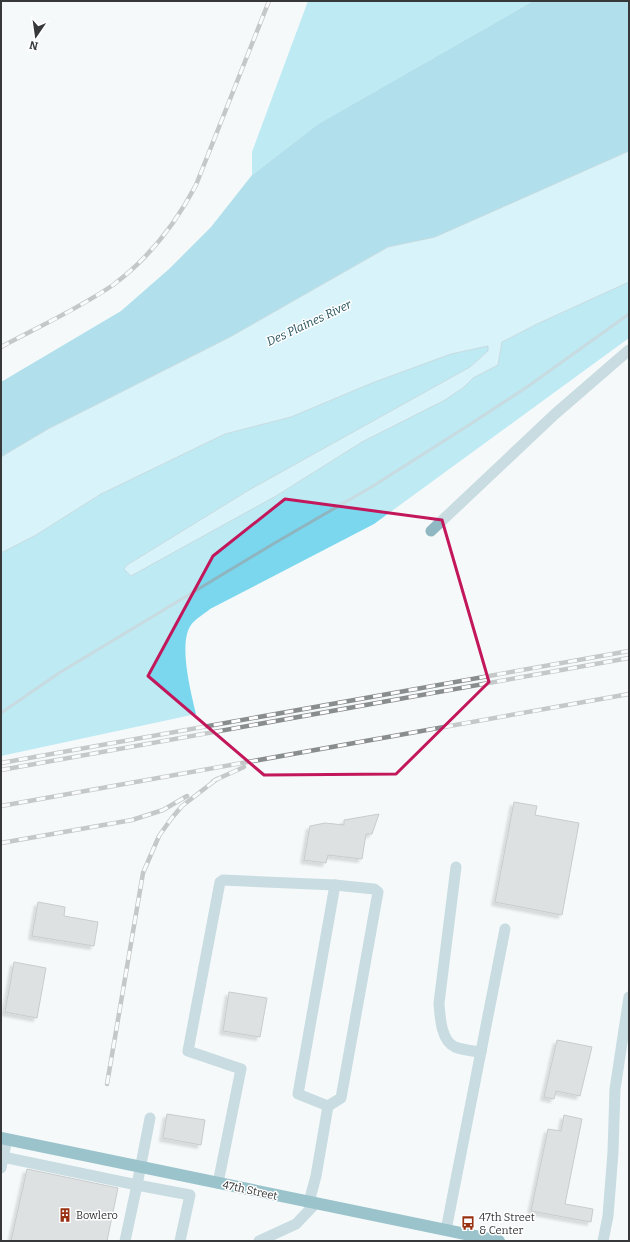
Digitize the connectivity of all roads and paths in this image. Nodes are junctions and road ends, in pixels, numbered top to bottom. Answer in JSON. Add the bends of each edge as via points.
{"nodes":[{"id":1,"x":629,"y":350,"type":"edge"},
{"id":2,"x":431,"y":531,"type":"dead end"},
{"id":3,"x":456,"y":867,"type":"dead end"},
{"id":4,"x":335,"y":885,"type":"junction"},
{"id":5,"x":505,"y":928,"type":"dead end"},
{"id":6,"x":629,"y":997,"type":"edge"},
{"id":7,"x":481,"y":1052,"type":"junction"},
{"id":8,"x":328,"y":1106,"type":"junction"},
{"id":9,"x":150,"y":1118,"type":"dead end"},
{"id":10,"x":4,"y":1139,"type":"edge"},
{"id":11,"x":2,"y":1163,"type":"edge"},
{"id":12,"x":140,"y":1167,"type":"junction"},
{"id":13,"x":175,"y":1174,"type":"junction"},
{"id":14,"x":218,"y":1183,"type":"junction"},
{"id":15,"x":137,"y":1185,"type":"junction"},
{"id":16,"x":172,"y":1192,"type":"junction"},
{"id":17,"x":313,"y":1203,"type":"junction"},
{"id":18,"x":446,"y":1230,"type":"junction"},
{"id":19,"x":125,"y":1241,"type":"edge"},
{"id":20,"x":180,"y":1241,"type":"edge"},
{"id":21,"x":259,"y":1241,"type":"edge"},
{"id":22,"x":499,"y":1241,"type":"edge"},
{"id":23,"x":603,"y":1241,"type":"edge"}],
"edges":[{"from":1,"to":2,"type":"street","via":[[556,414]]},
{"from":3,"to":7,"type":"street","via":[[439,1003],[441,1022],[445,1036],[454,1047]]},
{"from":4,"to":8,"type":"street","via":[[298,1094]]},
{"from":4,"to":8,"type":"street","via":[[374,889],[378,892],[341,1098]]},
{"from":4,"to":14,"type":"street","via":[[222,880],[220,882],[188,1052],[240,1069]]},
{"from":5,"to":7,"type":"street"},
{"from":6,"to":23,"type":"street","via":[[615,1089],[608,1216]]},
{"from":7,"to":18,"type":"street"},
{"from":8,"to":17,"type":"street"},
{"from":9,"to":12,"type":"street"},
{"from":10,"to":11,"type":"street"},
{"from":10,"to":12,"type":"main road","name":"47th Street"},
{"from":11,"to":15,"type":"street"},
{"from":12,"to":13,"type":"main road","name":"47th Street"},
{"from":12,"to":15,"type":"street"},
{"from":13,"to":14,"type":"main road","name":"47th Street"},
{"from":13,"to":16,"type":"street"},
{"from":14,"to":17,"type":"main road","name":"47th Street"},
{"from":15,"to":16,"type":"street"},
{"from":15,"to":19,"type":"street"},
{"from":16,"to":20,"type":"street","via":[[190,1195]]},
{"from":17,"to":18,"type":"main road","name":"47th Street"},
{"from":17,"to":21,"type":"street","via":[[296,1224]]},
{"from":18,"to":22,"type":"main road","name":"47th Street"}]}
